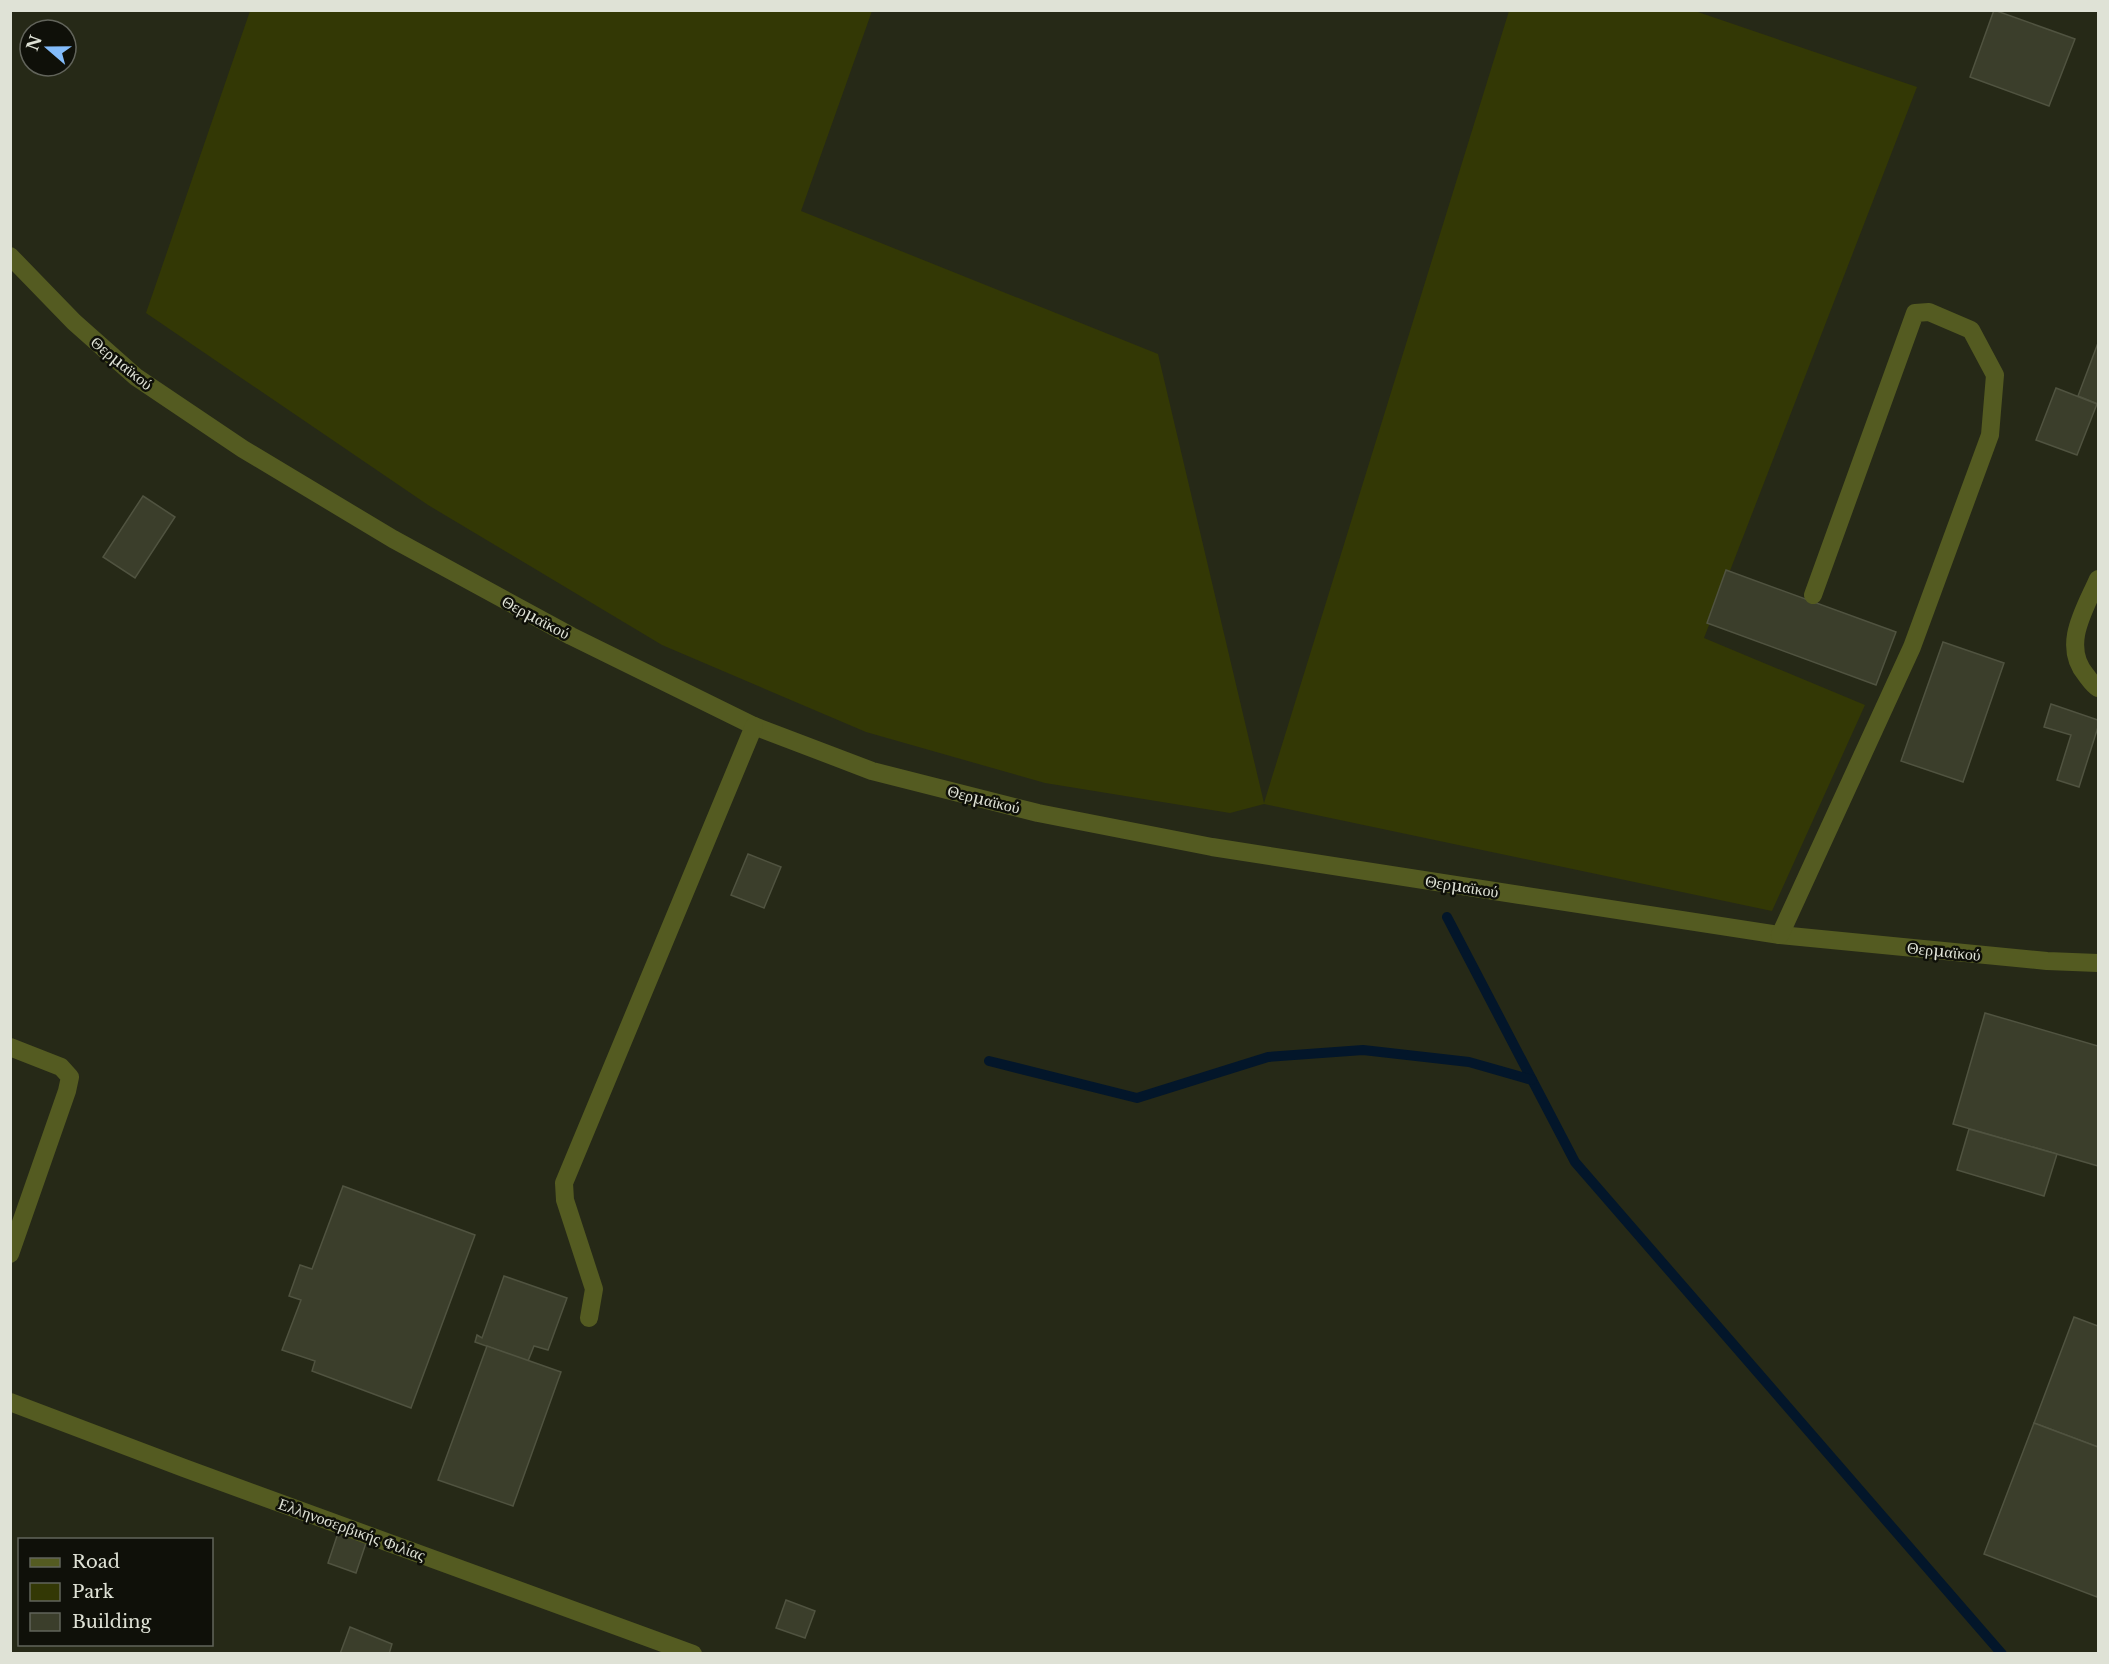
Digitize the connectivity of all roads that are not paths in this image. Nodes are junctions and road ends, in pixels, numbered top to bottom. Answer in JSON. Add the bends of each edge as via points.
{"nodes":[{"id":1,"x":10,"y":256,"type":"edge"},
{"id":2,"x":2098,"y":579,"type":"edge"},
{"id":3,"x":1813,"y":595,"type":"dead end"},
{"id":4,"x":2098,"y":688,"type":"edge"},
{"id":5,"x":754,"y":726,"type":"junction"},
{"id":6,"x":1780,"y":934,"type":"junction"},
{"id":7,"x":2098,"y":963,"type":"edge"},
{"id":8,"x":10,"y":1047,"type":"edge"},
{"id":9,"x":10,"y":1254,"type":"edge"},
{"id":10,"x":589,"y":1318,"type":"dead end"},
{"id":11,"x":10,"y":1402,"type":"edge"},
{"id":12,"x":693,"y":1653,"type":"edge"}],
"edges":[{"from":1,"to":5,"type":"street","name":"Θερμαϊκού","via":[[74,322],[136,377],[243,449],[393,539],[571,636]]},
{"from":2,"to":4,"type":"street","via":[[2075,632],[2074,650],[2081,670]]},
{"from":3,"to":6,"type":"street","via":[[1915,313],[1929,312],[1971,330],[1995,375],[1989,435],[1912,647]]},
{"from":5,"to":6,"type":"street","name":"Θερμαϊκού","via":[[872,771],[1038,813],[1212,847]]},
{"from":5,"to":10,"type":"street","via":[[564,1183],[565,1200],[594,1289]]},
{"from":6,"to":7,"type":"street","name":"Θερμαϊκού"},
{"from":8,"to":9,"type":"street","via":[[61,1067],[70,1077]]},
{"from":11,"to":12,"type":"street","name":"Ελληνοσερβικής Φιλίας"}]}
